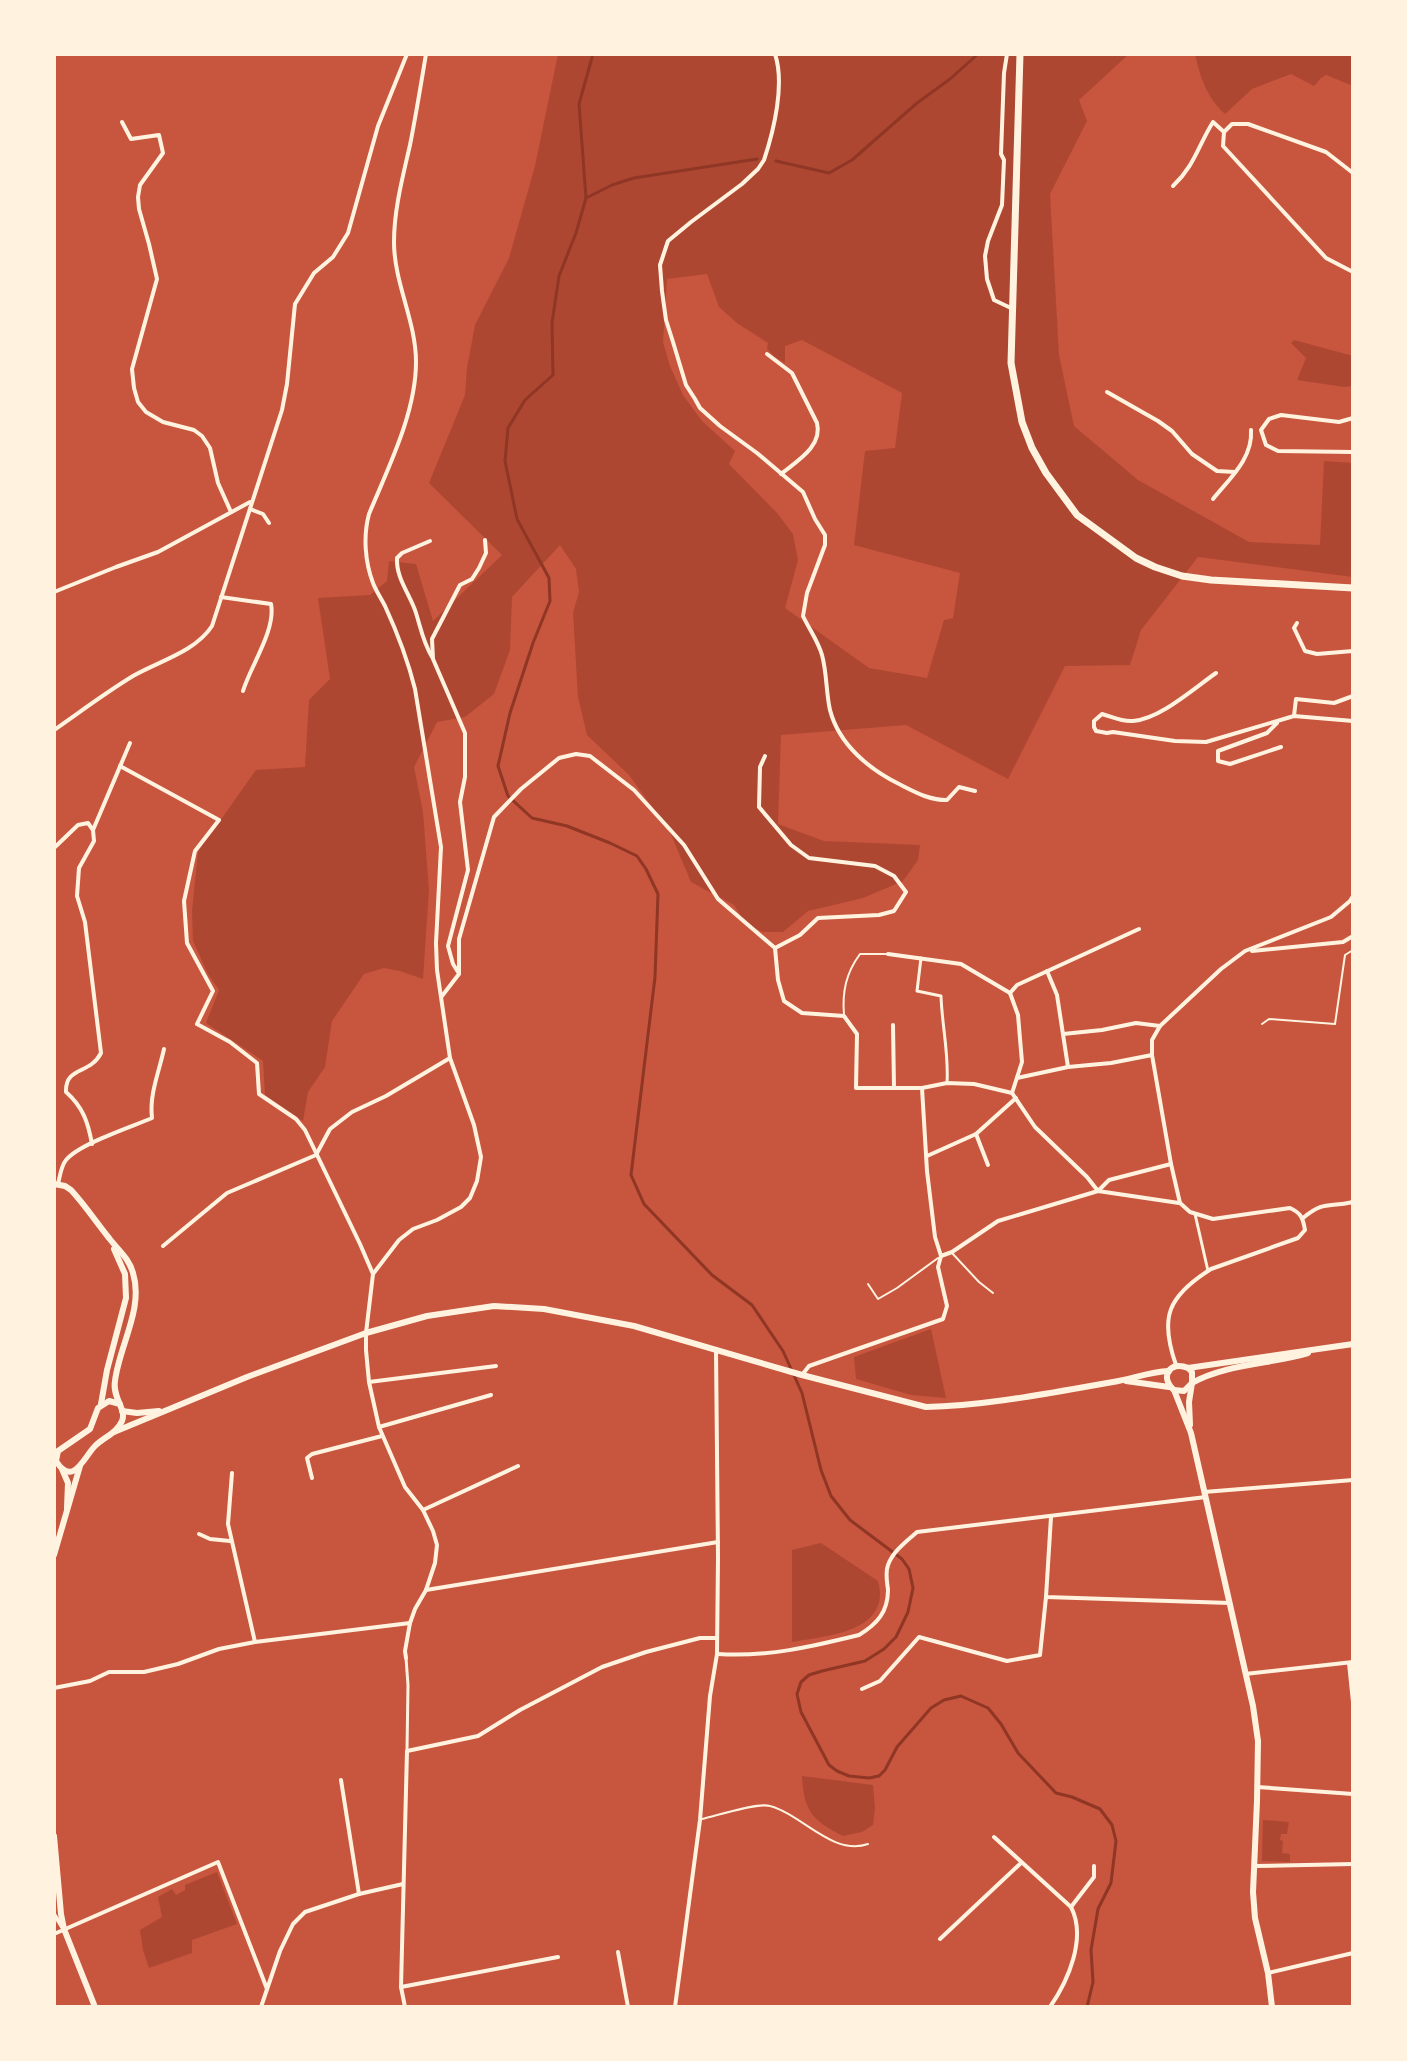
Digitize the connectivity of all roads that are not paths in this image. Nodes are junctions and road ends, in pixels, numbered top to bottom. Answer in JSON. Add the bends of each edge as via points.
{"nodes":[{"id":1,"x":407,"y":54,"type":"edge"},
{"id":2,"x":426,"y":54,"type":"edge"},
{"id":3,"x":775,"y":54,"type":"edge"},
{"id":4,"x":1007,"y":54,"type":"edge"},
{"id":5,"x":1020,"y":54,"type":"edge"},
{"id":6,"x":122,"y":122,"type":"dead end"},
{"id":7,"x":1224,"y":132,"type":"junction"},
{"id":8,"x":1353,"y":173,"type":"edge"},
{"id":9,"x":1173,"y":186,"type":"dead end"},
{"id":10,"x":1353,"y":272,"type":"edge"},
{"id":11,"x":1013,"y":309,"type":"junction"},
{"id":12,"x":767,"y":354,"type":"dead end"},
{"id":13,"x":1107,"y":392,"type":"dead end"},
{"id":14,"x":1353,"y":418,"type":"edge"},
{"id":15,"x":1251,"y":430,"type":"dead end"},
{"id":16,"x":1263,"y":436,"type":"junction"},
{"id":17,"x":1251,"y":439,"type":"junction"},
{"id":18,"x":1353,"y":452,"type":"edge"},
{"id":19,"x":1235,"y":472,"type":"junction"},
{"id":20,"x":781,"y":474,"type":"junction"},
{"id":21,"x":1213,"y":499,"type":"dead end"},
{"id":22,"x":252,"y":501,"type":"junction"},
{"id":23,"x":250,"y":509,"type":"junction"},
{"id":24,"x":231,"y":512,"type":"junction"},
{"id":25,"x":269,"y":523,"type":"dead end"},
{"id":26,"x":485,"y":540,"type":"dead end"},
{"id":27,"x":430,"y":541,"type":"dead end"},
{"id":28,"x":1353,"y":588,"type":"edge"},
{"id":29,"x":54,"y":592,"type":"edge"},
{"id":30,"x":221,"y":597,"type":"junction"},
{"id":31,"x":1297,"y":623,"type":"dead end"},
{"id":32,"x":1353,"y":651,"type":"edge"},
{"id":33,"x":433,"y":659,"type":"junction"},
{"id":34,"x":1216,"y":673,"type":"dead end"},
{"id":35,"x":243,"y":691,"type":"dead end"},
{"id":36,"x":1353,"y":696,"type":"edge"},
{"id":37,"x":1294,"y":716,"type":"junction"},
{"id":38,"x":1279,"y":721,"type":"junction"},
{"id":39,"x":1353,"y":721,"type":"edge"},
{"id":40,"x":54,"y":730,"type":"edge"},
{"id":41,"x":130,"y":743,"type":"dead end"},
{"id":42,"x":1281,"y":747,"type":"dead end"},
{"id":43,"x":765,"y":756,"type":"dead end"},
{"id":44,"x":120,"y":766,"type":"junction"},
{"id":45,"x":975,"y":791,"type":"dead end"},
{"id":46,"x":93,"y":830,"type":"junction"},
{"id":47,"x":54,"y":848,"type":"edge"},
{"id":48,"x":1353,"y":896,"type":"edge"},
{"id":49,"x":1139,"y":929,"type":"dead end"},
{"id":50,"x":1353,"y":936,"type":"edge"},
{"id":51,"x":775,"y":948,"type":"junction"},
{"id":52,"x":1353,"y":950,"type":"edge"},
{"id":53,"x":1245,"y":951,"type":"junction"},
{"id":54,"x":888,"y":954,"type":"joint"},
{"id":55,"x":921,"y":958,"type":"junction"},
{"id":56,"x":1047,"y":971,"type":"junction"},
{"id":57,"x":459,"y":974,"type":"junction"},
{"id":58,"x":1010,"y":993,"type":"junction"},
{"id":59,"x":442,"y":996,"type":"junction"},
{"id":60,"x":844,"y":1016,"type":"junction"},
{"id":61,"x":1262,"y":1024,"type":"dead end"},
{"id":62,"x":893,"y":1025,"type":"dead end"},
{"id":63,"x":1160,"y":1026,"type":"junction"},
{"id":64,"x":1063,"y":1034,"type":"junction"},
{"id":65,"x":164,"y":1049,"type":"dead end"},
{"id":66,"x":1152,"y":1055,"type":"junction"},
{"id":67,"x":450,"y":1058,"type":"junction"},
{"id":68,"x":1068,"y":1067,"type":"junction"},
{"id":69,"x":1017,"y":1078,"type":"junction"},
{"id":70,"x":947,"y":1083,"type":"junction"},
{"id":71,"x":894,"y":1088,"type":"junction"},
{"id":72,"x":922,"y":1088,"type":"junction"},
{"id":73,"x":1014,"y":1095,"type":"junction"},
{"id":74,"x":976,"y":1134,"type":"junction"},
{"id":75,"x":92,"y":1144,"type":"junction"},
{"id":76,"x":316,"y":1155,"type":"junction"},
{"id":77,"x":927,"y":1156,"type":"junction"},
{"id":78,"x":1171,"y":1164,"type":"junction"},
{"id":79,"x":988,"y":1165,"type":"dead end"},
{"id":80,"x":56,"y":1184,"type":"edge"},
{"id":81,"x":1098,"y":1191,"type":"junction"},
{"id":82,"x":1353,"y":1202,"type":"edge"},
{"id":83,"x":1180,"y":1203,"type":"junction"},
{"id":84,"x":1195,"y":1214,"type":"junction"},
{"id":85,"x":1303,"y":1218,"type":"junction"},
{"id":86,"x":111,"y":1242,"type":"junction"},
{"id":87,"x":163,"y":1246,"type":"dead end"},
{"id":88,"x":952,"y":1252,"type":"junction"},
{"id":89,"x":941,"y":1256,"type":"junction"},
{"id":90,"x":1208,"y":1271,"type":"junction"},
{"id":91,"x":373,"y":1274,"type":"junction"},
{"id":92,"x":868,"y":1284,"type":"dead end"},
{"id":93,"x":993,"y":1293,"type":"dead end"},
{"id":94,"x":366,"y":1333,"type":"junction"},
{"id":95,"x":1353,"y":1344,"type":"edge"},
{"id":96,"x":716,"y":1349,"type":"junction"},
{"id":97,"x":1323,"y":1349,"type":"junction"},
{"id":98,"x":1176,"y":1365,"type":"junction"},
{"id":99,"x":496,"y":1366,"type":"dead end"},
{"id":100,"x":1188,"y":1368,"type":"junction"},
{"id":101,"x":1169,"y":1371,"type":"junction"},
{"id":102,"x":801,"y":1375,"type":"junction"},
{"id":103,"x":1119,"y":1381,"type":"junction"},
{"id":104,"x":369,"y":1382,"type":"junction"},
{"id":105,"x":1192,"y":1383,"type":"junction"},
{"id":106,"x":1172,"y":1388,"type":"junction"},
{"id":107,"x":491,"y":1395,"type":"dead end"},
{"id":108,"x":101,"y":1405,"type":"junction"},
{"id":109,"x":121,"y":1407,"type":"junction"},
{"id":110,"x":170,"y":1408,"type":"junction"},
{"id":111,"x":379,"y":1427,"type":"junction"},
{"id":112,"x":114,"y":1432,"type":"junction"},
{"id":113,"x":1191,"y":1433,"type":"junction"},
{"id":114,"x":382,"y":1436,"type":"junction"},
{"id":115,"x":63,"y":1447,"type":"junction"},
{"id":116,"x":54,"y":1451,"type":"edge"},
{"id":117,"x":80,"y":1466,"type":"junction"},
{"id":118,"x":518,"y":1466,"type":"dead end"},
{"id":119,"x":54,"y":1467,"type":"edge"},
{"id":120,"x":62,"y":1469,"type":"junction"},
{"id":121,"x":232,"y":1473,"type":"dead end"},
{"id":122,"x":312,"y":1478,"type":"dead end"},
{"id":123,"x":1353,"y":1480,"type":"edge"},
{"id":124,"x":1205,"y":1495,"type":"junction"},
{"id":125,"x":423,"y":1510,"type":"junction"},
{"id":126,"x":67,"y":1512,"type":"junction"},
{"id":127,"x":1051,"y":1517,"type":"junction"},
{"id":128,"x":199,"y":1534,"type":"dead end"},
{"id":129,"x":230,"y":1541,"type":"junction"},
{"id":130,"x":718,"y":1542,"type":"junction"},
{"id":131,"x":54,"y":1555,"type":"edge"},
{"id":132,"x":426,"y":1590,"type":"junction"},
{"id":133,"x":1046,"y":1597,"type":"junction"},
{"id":134,"x":1230,"y":1603,"type":"junction"},
{"id":135,"x":410,"y":1623,"type":"junction"},
{"id":136,"x":717,"y":1638,"type":"junction"},
{"id":137,"x":255,"y":1642,"type":"junction"},
{"id":138,"x":717,"y":1654,"type":"junction"},
{"id":139,"x":406,"y":1658,"type":"joint"},
{"id":140,"x":1351,"y":1663,"type":"edge"},
{"id":141,"x":1245,"y":1674,"type":"junction"},
{"id":142,"x":54,"y":1688,"type":"edge"},
{"id":143,"x":862,"y":1689,"type":"dead end"},
{"id":144,"x":1353,"y":1702,"type":"edge"},
{"id":145,"x":407,"y":1751,"type":"junction"},
{"id":146,"x":341,"y":1780,"type":"dead end"},
{"id":147,"x":1257,"y":1787,"type":"junction"},
{"id":148,"x":1353,"y":1794,"type":"edge"},
{"id":149,"x":700,"y":1820,"type":"junction"},
{"id":150,"x":54,"y":1836,"type":"edge"},
{"id":151,"x":994,"y":1837,"type":"dead end"},
{"id":152,"x":868,"y":1844,"type":"dead end"},
{"id":153,"x":1021,"y":1863,"type":"junction"},
{"id":154,"x":1353,"y":1864,"type":"edge"},
{"id":155,"x":1094,"y":1866,"type":"dead end"},
{"id":156,"x":1253,"y":1866,"type":"junction"},
{"id":157,"x":403,"y":1884,"type":"junction"},
{"id":158,"x":359,"y":1894,"type":"junction"},
{"id":159,"x":1071,"y":1907,"type":"junction"},
{"id":160,"x":54,"y":1914,"type":"edge"},
{"id":161,"x":64,"y":1929,"type":"junction"},
{"id":162,"x":54,"y":1934,"type":"edge"},
{"id":163,"x":940,"y":1939,"type":"dead end"},
{"id":164,"x":618,"y":1952,"type":"dead end"},
{"id":165,"x":1353,"y":1953,"type":"edge"},
{"id":166,"x":558,"y":1957,"type":"dead end"},
{"id":167,"x":1268,"y":1973,"type":"junction"},
{"id":168,"x":401,"y":1987,"type":"junction"},
{"id":169,"x":267,"y":1989,"type":"junction"},
{"id":170,"x":95,"y":2007,"type":"edge"},
{"id":171,"x":261,"y":2007,"type":"edge"},
{"id":172,"x":405,"y":2007,"type":"edge"},
{"id":173,"x":628,"y":2007,"type":"edge"},
{"id":174,"x":675,"y":2007,"type":"edge"},
{"id":175,"x":1050,"y":2007,"type":"edge"},
{"id":176,"x":1272,"y":2007,"type":"edge"}],
"edges":[{"from":1,"to":22,"type":"street","via":[[378,126],[348,233],[295,304],[282,410]]},
{"from":2,"to":59,"type":"street","via":[[394,243],[416,362],[410,405],[369,514],[365,545],[373,583],[410,668],[433,799],[441,847],[436,943]]},
{"from":3,"to":20,"type":"street","via":[[779,89],[764,160],[742,184],[668,241],[660,265],[666,320],[686,385],[708,416]]},
{"from":4,"to":11,"type":"street","via":[[1002,205],[985,256],[994,300]]},
{"from":5,"to":11,"type":"highway"},
{"from":6,"to":24,"type":"street","via":[[131,139],[159,135],[163,153],[140,185],[138,197],[157,279],[132,369],[138,402],[163,422],[202,436]]},
{"from":7,"to":8,"type":"street","via":[[1232,124],[1248,124],[1326,152]]},
{"from":7,"to":9,"type":"street","via":[[1213,122],[1192,165]]},
{"from":7,"to":10,"type":"street","via":[[1223,146],[1326,258]]},
{"from":11,"to":28,"type":"highway","via":[[1011,363],[1022,422],[1046,473],[1085,521],[1136,558],[1182,576]]},
{"from":12,"to":20,"type":"street","via":[[792,373],[819,430],[815,444]]},
{"from":13,"to":19,"type":"street","via":[[1172,431],[1217,471]]},
{"from":14,"to":16,"type":"street","via":[[1339,422],[1281,415],[1269,419]]},
{"from":15,"to":17,"type":"street"},
{"from":16,"to":17,"type":"street"},
{"from":16,"to":18,"type":"street","via":[[1266,445],[1278,451]]},
{"from":17,"to":19,"type":"street"},
{"from":19,"to":21,"type":"street"},
{"from":20,"to":45,"type":"street","via":[[803,492],[825,535],[803,616],[822,655],[838,729],[859,758],[920,795],[947,800],[959,787]]},
{"from":22,"to":23,"type":"street"},
{"from":22,"to":24,"type":"street"},
{"from":23,"to":25,"type":"street"},
{"from":23,"to":30,"type":"street"},
{"from":24,"to":29,"type":"street","via":[[158,552]]},
{"from":26,"to":33,"type":"street","via":[[479,568],[460,585],[432,639]]},
{"from":27,"to":33,"type":"street","via":[[402,553],[397,568]]},
{"from":30,"to":35,"type":"street","via":[[271,604],[273,616]]},
{"from":30,"to":40,"type":"street","via":[[212,626],[200,641],[136,674]]},
{"from":31,"to":32,"type":"street","via":[[1294,628],[1305,651]]},
{"from":33,"to":57,"type":"street","via":[[465,733],[460,802],[468,870],[448,946]]},
{"from":34,"to":38,"type":"street","via":[[1146,719],[1131,722],[1102,714],[1094,727],[1101,733],[1206,742]]},
{"from":36,"to":37,"type":"street","via":[[1334,703],[1296,699]]},
{"from":37,"to":38,"type":"street"},
{"from":37,"to":39,"type":"street"},
{"from":38,"to":42,"type":"street","via":[[1267,733],[1218,751],[1218,761],[1230,764]]},
{"from":41,"to":44,"type":"street"},
{"from":43,"to":51,"type":"street","via":[[759,807],[791,845],[809,858],[875,866],[894,876],[906,892],[894,911],[818,918]]},
{"from":44,"to":46,"type":"street"},
{"from":44,"to":76,"type":"street","via":[[219,820],[195,851],[184,901],[187,943],[213,991],[197,1024],[257,1063],[259,1094],[296,1119]]},
{"from":46,"to":47,"type":"street","via":[[88,823],[78,825]]},
{"from":46,"to":75,"type":"street","via":[[94,841],[79,868],[77,896],[101,1053],[66,1082],[66,1092],[87,1119]]},
{"from":48,"to":53,"type":"street","via":[[1331,917]]},
{"from":49,"to":56,"type":"street"},
{"from":50,"to":53,"type":"street","via":[[1343,942]]},
{"from":51,"to":57,"type":"street","via":[[718,899],[684,845],[634,790],[590,756],[576,754],[559,758],[494,817],[459,939]]},
{"from":51,"to":60,"type":"street","via":[[784,1001],[802,1013]]},
{"from":52,"to":61,"type":"lane","via":[[1345,955],[1335,1024],[1269,1019]]},
{"from":53,"to":63,"type":"street"},
{"from":54,"to":55,"type":"street"},
{"from":54,"to":60,"type":"lane","via":[[860,954],[853,962],[842,996]]},
{"from":55,"to":58,"type":"street","via":[[961,964]]},
{"from":55,"to":70,"type":"street","via":[[917,991],[941,996]]},
{"from":56,"to":58,"type":"street"},
{"from":56,"to":64,"type":"street"},
{"from":57,"to":59,"type":"street"},
{"from":58,"to":69,"type":"street","via":[[1018,1015],[1022,1062]]},
{"from":59,"to":67,"type":"street"},
{"from":60,"to":71,"type":"street","via":[[857,1034],[856,1088]]},
{"from":62,"to":71,"type":"street"},
{"from":63,"to":64,"type":"street","via":[[1136,1023]]},
{"from":63,"to":66,"type":"street"},
{"from":64,"to":68,"type":"street"},
{"from":65,"to":75,"type":"street","via":[[150,1103],[152,1118]]},
{"from":66,"to":68,"type":"street"},
{"from":66,"to":78,"type":"street"},
{"from":67,"to":76,"type":"street","via":[[352,1112],[330,1129]]},
{"from":67,"to":91,"type":"street","via":[[474,1125],[481,1157],[477,1181],[461,1207],[413,1229]]},
{"from":68,"to":69,"type":"street"},
{"from":69,"to":73,"type":"street"},
{"from":70,"to":72,"type":"street"},
{"from":70,"to":73,"type":"street"},
{"from":71,"to":72,"type":"street"},
{"from":72,"to":77,"type":"street"},
{"from":73,"to":74,"type":"street"},
{"from":73,"to":81,"type":"street","via":[[1035,1127]]},
{"from":74,"to":77,"type":"street"},
{"from":74,"to":79,"type":"street"},
{"from":75,"to":80,"type":"street","via":[[67,1158]]},
{"from":76,"to":87,"type":"street","via":[[227,1193]]},
{"from":76,"to":91,"type":"street"},
{"from":77,"to":89,"type":"street"},
{"from":78,"to":81,"type":"street","via":[[1109,1180]]},
{"from":78,"to":83,"type":"street"},
{"from":80,"to":86,"type":"main road","via":[[71,1190]]},
{"from":81,"to":83,"type":"street"},
{"from":81,"to":88,"type":"street","via":[[998,1221]]},
{"from":82,"to":85,"type":"street","via":[[1322,1205]]},
{"from":83,"to":84,"type":"street"},
{"from":84,"to":85,"type":"street","via":[[1213,1219],[1290,1208]]},
{"from":84,"to":90,"type":"street"},
{"from":85,"to":90,"type":"street","via":[[1305,1230],[1298,1238]]},
{"from":86,"to":108,"type":"main road","via":[[125,1274],[126,1298]]},
{"from":86,"to":109,"type":"main road","via":[[130,1264],[136,1289],[114,1384]]},
{"from":88,"to":89,"type":"street"},
{"from":88,"to":93,"type":"lane"},
{"from":89,"to":92,"type":"lane","via":[[878,1299]]},
{"from":89,"to":102,"type":"street","via":[[938,1267],[947,1306],[943,1319],[809,1366]]},
{"from":90,"to":98,"type":"street","via":[[1171,1307],[1169,1345]]},
{"from":91,"to":94,"type":"street"},
{"from":94,"to":96,"type":"main road","via":[[427,1316],[494,1306],[601,1319]]},
{"from":94,"to":104,"type":"street"},
{"from":94,"to":110,"type":"main road"},
{"from":95,"to":97,"type":"main road"},
{"from":96,"to":102,"type":"main road"},
{"from":96,"to":130,"type":"street"},
{"from":97,"to":100,"type":"main road"},
{"from":97,"to":105,"type":"main road"},
{"from":98,"to":100,"type":"main road"},
{"from":98,"to":101,"type":"main road"},
{"from":99,"to":104,"type":"street"},
{"from":100,"to":105,"type":"main road"},
{"from":101,"to":103,"type":"main road"},
{"from":101,"to":106,"type":"main road"},
{"from":102,"to":103,"type":"main road","via":[[926,1407]]},
{"from":103,"to":106,"type":"main road"},
{"from":104,"to":111,"type":"street"},
{"from":105,"to":106,"type":"main road","via":[[1184,1391]]},
{"from":105,"to":113,"type":"main road"},
{"from":106,"to":113,"type":"main road"},
{"from":107,"to":111,"type":"street"},
{"from":108,"to":109,"type":"main road","via":[[109,1401]]},
{"from":108,"to":115,"type":"main road","via":[[90,1429]]},
{"from":109,"to":110,"type":"main road","via":[[147,1413]]},
{"from":109,"to":112,"type":"main road","via":[[122,1421]]},
{"from":110,"to":112,"type":"main road"},
{"from":111,"to":114,"type":"street"},
{"from":112,"to":117,"type":"main road"},
{"from":113,"to":124,"type":"main road"},
{"from":114,"to":122,"type":"street","via":[[312,1454],[307,1458]]},
{"from":114,"to":125,"type":"street","via":[[405,1487]]},
{"from":115,"to":116,"type":"street"},
{"from":115,"to":120,"type":"main road","via":[[56,1461]]},
{"from":117,"to":120,"type":"main road"},
{"from":117,"to":126,"type":"main road"},
{"from":118,"to":125,"type":"street"},
{"from":119,"to":120,"type":"street"},
{"from":120,"to":126,"type":"main road","via":[[68,1483]]},
{"from":121,"to":129,"type":"street"},
{"from":123,"to":124,"type":"street"},
{"from":124,"to":127,"type":"street"},
{"from":124,"to":134,"type":"main road"},
{"from":125,"to":132,"type":"street","via":[[437,1545]]},
{"from":126,"to":131,"type":"main road"},
{"from":127,"to":133,"type":"street"},
{"from":127,"to":138,"type":"street","via":[[917,1532],[889,1561],[888,1604],[859,1635],[774,1654]]},
{"from":128,"to":129,"type":"street"},
{"from":129,"to":137,"type":"street"},
{"from":130,"to":132,"type":"street"},
{"from":130,"to":136,"type":"street"},
{"from":132,"to":135,"type":"street"},
{"from":133,"to":134,"type":"street"},
{"from":133,"to":143,"type":"street","via":[[1040,1655],[1007,1661],[919,1637],[880,1681]]},
{"from":134,"to":141,"type":"main road"},
{"from":135,"to":137,"type":"street"},
{"from":135,"to":139,"type":"street"},
{"from":136,"to":138,"type":"street"},
{"from":136,"to":145,"type":"street","via":[[700,1638],[602,1667],[478,1736]]},
{"from":137,"to":142,"type":"street","via":[[167,1667],[109,1672]]},
{"from":138,"to":149,"type":"street"},
{"from":139,"to":145,"type":"street"},
{"from":140,"to":141,"type":"street"},
{"from":140,"to":144,"type":"street"},
{"from":141,"to":147,"type":"main road","via":[[1258,1741]]},
{"from":145,"to":157,"type":"street"},
{"from":146,"to":158,"type":"street"},
{"from":147,"to":148,"type":"street"},
{"from":147,"to":156,"type":"main road"},
{"from":149,"to":152,"type":"lane","via":[[767,1804],[840,1845]]},
{"from":149,"to":174,"type":"street"},
{"from":150,"to":161,"type":"main road"},
{"from":151,"to":153,"type":"street"},
{"from":153,"to":159,"type":"street"},
{"from":153,"to":163,"type":"street"},
{"from":154,"to":156,"type":"street"},
{"from":155,"to":159,"type":"street","via":[[1094,1877]]},
{"from":156,"to":167,"type":"main road","via":[[1255,1918]]},
{"from":157,"to":158,"type":"street"},
{"from":157,"to":168,"type":"street"},
{"from":158,"to":169,"type":"street","via":[[305,1912],[293,1924]]},
{"from":159,"to":175,"type":"street","via":[[1078,1938]]},
{"from":160,"to":161,"type":"street"},
{"from":161,"to":162,"type":"street"},
{"from":161,"to":169,"type":"street","via":[[218,1862]]},
{"from":161,"to":170,"type":"main road"},
{"from":164,"to":173,"type":"street"},
{"from":165,"to":167,"type":"street"},
{"from":166,"to":168,"type":"street"},
{"from":167,"to":176,"type":"main road"},
{"from":168,"to":172,"type":"street"},
{"from":169,"to":171,"type":"street"}]}
